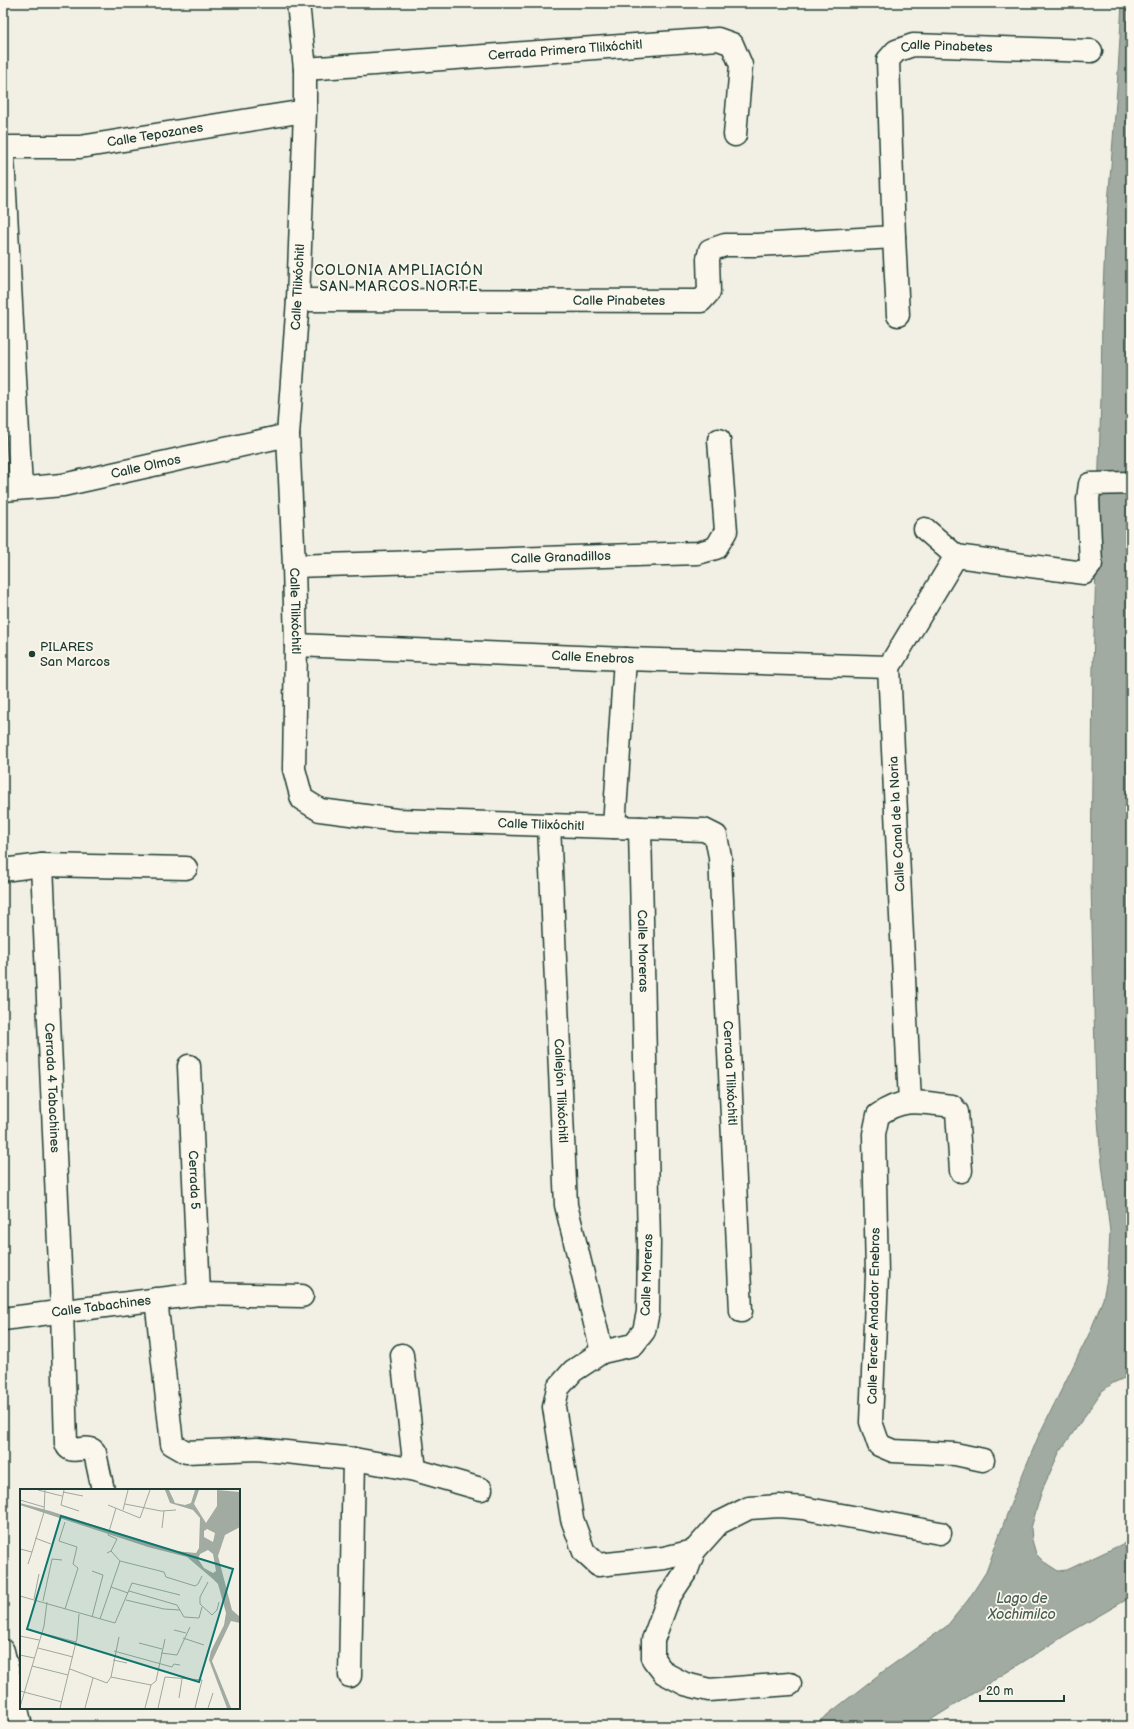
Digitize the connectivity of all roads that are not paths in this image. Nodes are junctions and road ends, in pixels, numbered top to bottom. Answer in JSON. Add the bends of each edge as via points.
{"nodes":[{"id":1,"x":298,"y":3,"type":"edge"},
{"id":2,"x":1091,"y":51,"type":"dead end"},
{"id":3,"x":304,"y":69,"type":"junction"},
{"id":4,"x":306,"y":110,"type":"junction"},
{"id":5,"x":735,"y":135,"type":"dead end"},
{"id":6,"x":3,"y":147,"type":"edge"},
{"id":7,"x":3,"y":157,"type":"edge"},
{"id":8,"x":894,"y":237,"type":"junction"},
{"id":9,"x":298,"y":300,"type":"junction"},
{"id":10,"x":898,"y":315,"type":"dead end"},
{"id":11,"x":288,"y":435,"type":"junction"},
{"id":12,"x":719,"y":440,"type":"dead end"},
{"id":13,"x":1131,"y":483,"type":"edge"},
{"id":14,"x":12,"y":489,"type":"edge"},
{"id":15,"x":925,"y":529,"type":"dead end"},
{"id":16,"x":956,"y":556,"type":"junction"},
{"id":17,"x":294,"y":566,"type":"junction"},
{"id":18,"x":296,"y":645,"type":"junction"},
{"id":19,"x":625,"y":659,"type":"junction"},
{"id":20,"x":889,"y":667,"type":"junction"},
{"id":21,"x":549,"y":825,"type":"junction"},
{"id":22,"x":614,"y":827,"type":"junction"},
{"id":23,"x":640,"y":828,"type":"junction"},
{"id":24,"x":716,"y":836,"type":"joint"},
{"id":25,"x":42,"y":865,"type":"junction"},
{"id":26,"x":186,"y":868,"type":"dead end"},
{"id":27,"x":3,"y":870,"type":"edge"},
{"id":28,"x":189,"y":1066,"type":"dead end"},
{"id":29,"x":910,"y":1102,"type":"junction"},
{"id":30,"x":961,"y":1171,"type":"dead end"},
{"id":31,"x":199,"y":1294,"type":"junction"},
{"id":32,"x":302,"y":1296,"type":"dead end"},
{"id":33,"x":156,"y":1299,"type":"junction"},
{"id":34,"x":62,"y":1311,"type":"junction"},
{"id":35,"x":741,"y":1311,"type":"dead end"},
{"id":36,"x":3,"y":1319,"type":"edge"},
{"id":37,"x":602,"y":1352,"type":"junction"},
{"id":38,"x":402,"y":1355,"type":"dead end"},
{"id":39,"x":354,"y":1459,"type":"junction"},
{"id":40,"x":983,"y":1460,"type":"dead end"},
{"id":41,"x":415,"y":1470,"type":"junction"},
{"id":42,"x":103,"y":1489,"type":"edge"},
{"id":43,"x":481,"y":1489,"type":"dead end"},
{"id":44,"x":940,"y":1533,"type":"dead end"},
{"id":45,"x":694,"y":1551,"type":"junction"},
{"id":46,"x":3,"y":1651,"type":"edge"},
{"id":47,"x":350,"y":1676,"type":"dead end"},
{"id":48,"x":790,"y":1684,"type":"dead end"},
{"id":49,"x":21,"y":1726,"type":"edge"}],
"edges":[{"from":1,"to":3,"type":"street","name":"Calle Tlilxóchitl"},
{"from":2,"to":8,"type":"street","name":"Calle Pinabetes","via":[[913,45],[896,50],[888,60]]},
{"from":3,"to":4,"type":"street","name":"Calle Tlilxóchitl"},
{"from":3,"to":5,"type":"street","name":"Cerrada Primera Tlilxóchitl","via":[[718,39],[732,44],[741,65]]},
{"from":4,"to":6,"type":"street","name":"Calle Tepozanes","via":[[80,147]]},
{"from":4,"to":9,"type":"street","name":"Calle Tlilxóchitl"},
{"from":7,"to":14,"type":"street"},
{"from":8,"to":9,"type":"street","name":"Calle Pinabetes","via":[[725,245],[710,250],[709,292],[701,301]]},
{"from":8,"to":10,"type":"street","name":"Calle Pinabetes"},
{"from":9,"to":11,"type":"street","name":"Calle Tlilxóchitl"},
{"from":11,"to":14,"type":"street","name":"Calle Olmos","via":[[63,485]]},
{"from":11,"to":17,"type":"street","name":"Calle Tlilxóchitl"},
{"from":12,"to":17,"type":"street","name":"Calle Granadillos","via":[[726,531],[716,548],[698,553]]},
{"from":13,"to":16,"type":"street","via":[[1090,484],[1088,499],[1091,564],[1084,573]]},
{"from":15,"to":16,"type":"street"},
{"from":16,"to":20,"type":"street"},
{"from":17,"to":18,"type":"street","name":"Calle Tlilxóchitl"},
{"from":18,"to":19,"type":"street","name":"Calle Enebros"},
{"from":18,"to":21,"type":"street","name":"Calle Tlilxóchitl","via":[[294,769],[302,800],[320,810],[396,820]]},
{"from":19,"to":20,"type":"street","name":"Calle Enebros"},
{"from":19,"to":22,"type":"street"},
{"from":20,"to":29,"type":"street","name":"Calle Canal de la Noria"},
{"from":21,"to":22,"type":"street","name":"Calle Tlilxóchitl"},
{"from":21,"to":37,"type":"street","name":"Callejón Tlilxóchitl","via":[[566,1205]]},
{"from":22,"to":23,"type":"street","name":"Calle Tlilxóchitl"},
{"from":23,"to":24,"type":"street","name":"Calle Tlilxóchitl","via":[[704,830]]},
{"from":23,"to":37,"type":"street","name":"Calle Moreras","via":[[649,1243],[648,1312],[644,1332],[633,1345]]},
{"from":24,"to":35,"type":"street","name":"Cerrada Tlilxóchitl","via":[[720,857]]},
{"from":25,"to":26,"type":"street"},
{"from":25,"to":27,"type":"street"},
{"from":25,"to":34,"type":"street","name":"Cerrada 4 Tabachines"},
{"from":28,"to":31,"type":"street","name":"Cerrada 5"},
{"from":29,"to":30,"type":"street","via":[[952,1106],[957,1112]]},
{"from":29,"to":40,"type":"street","name":"Calle Tercer Andador Enebros","via":[[891,1106],[878,1115],[874,1134],[878,1275],[871,1422],[879,1446],[892,1451],[955,1454]]},
{"from":31,"to":32,"type":"street","name":"Calle Tabachines"},
{"from":31,"to":33,"type":"street","name":"Calle Tabachines"},
{"from":33,"to":34,"type":"street","name":"Calle Tabachines"},
{"from":33,"to":39,"type":"street","via":[[172,1444],[186,1452],[257,1449]]},
{"from":34,"to":36,"type":"street","name":"Calle Tabachines"},
{"from":34,"to":42,"type":"street","name":"Cerrada 4 Tabachines","via":[[66,1443],[72,1450],[89,1448],[96,1453]]},
{"from":37,"to":45,"type":"street","name":"Calle Moreras","via":[[573,1371],[558,1388],[554,1407],[572,1519],[584,1552],[598,1565],[664,1558]]},
{"from":38,"to":41,"type":"street"},
{"from":39,"to":41,"type":"street"},
{"from":39,"to":47,"type":"street"},
{"from":41,"to":43,"type":"street"},
{"from":44,"to":45,"type":"street","via":[[803,1508],[749,1508],[719,1523]]},
{"from":45,"to":48,"type":"street","via":[[687,1570],[669,1597],[660,1617],[653,1640],[653,1659],[664,1673],[685,1684],[709,1690]]},
{"from":46,"to":49,"type":"street"}]}
